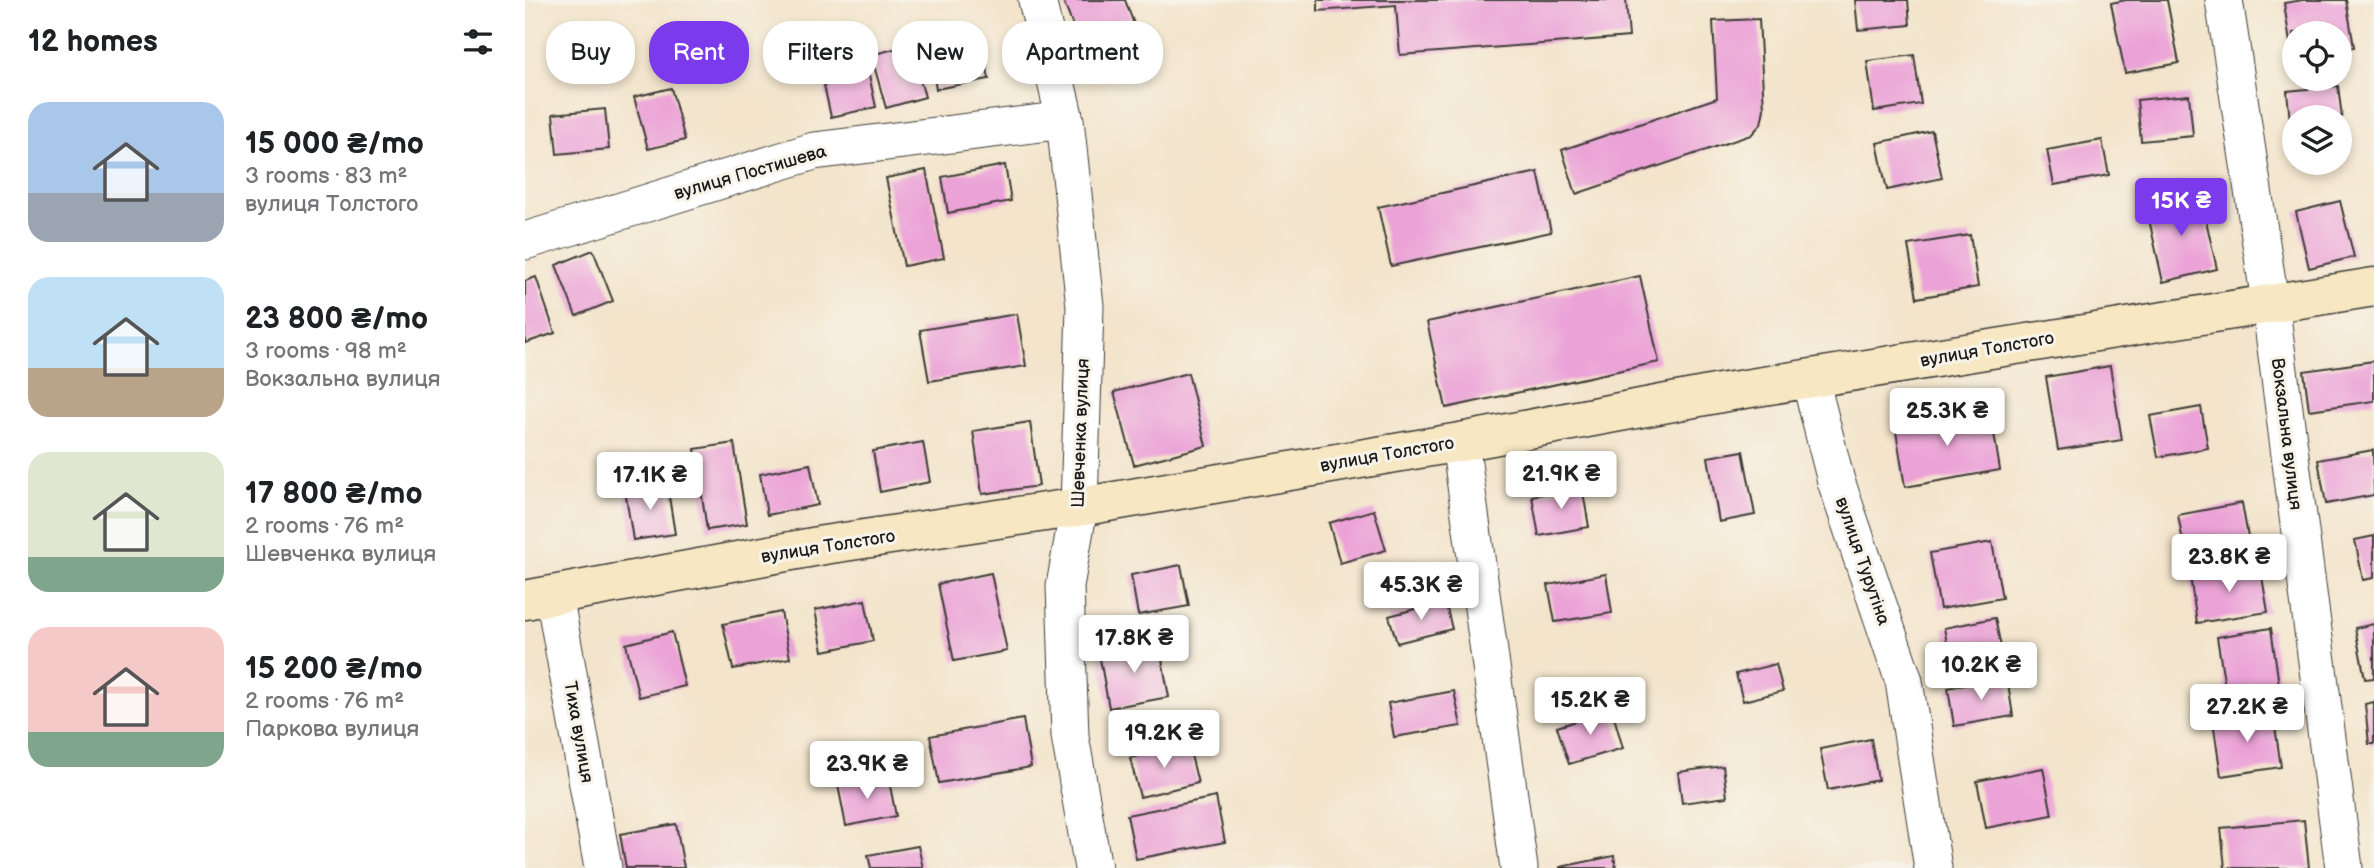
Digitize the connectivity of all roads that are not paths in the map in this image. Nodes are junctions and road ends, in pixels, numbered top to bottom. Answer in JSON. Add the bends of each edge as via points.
{"nodes":[{"id":1,"x":1037,"y":0,"type":"edge"},
{"id":2,"x":2224,"y":0,"type":"edge"},
{"id":3,"x":1065,"y":120,"type":"junction"},
{"id":4,"x":525,"y":241,"type":"edge"},
{"id":5,"x":2374,"y":287,"type":"edge"},
{"id":6,"x":2270,"y":302,"type":"junction"},
{"id":7,"x":1810,"y":379,"type":"junction"},
{"id":8,"x":1460,"y":442,"type":"junction"},
{"id":9,"x":1079,"y":507,"type":"junction"},
{"id":10,"x":540,"y":598,"type":"edge"},
{"id":11,"x":603,"y":868,"type":"edge"},
{"id":12,"x":1093,"y":868,"type":"edge"},
{"id":13,"x":1519,"y":868,"type":"edge"},
{"id":14,"x":1933,"y":868,"type":"edge"},
{"id":15,"x":2344,"y":868,"type":"edge"}],
"edges":[{"from":1,"to":3,"type":"street","name":"Шевченка вулиця"},
{"from":2,"to":6,"type":"street","name":"Вокзальна вулиця"},
{"from":3,"to":4,"type":"street","name":"вулиця Постишева","via":[[814,150]]},
{"from":3,"to":9,"type":"street","name":"Шевченка вулиця","via":[[1085,306]]},
{"from":5,"to":6,"type":"street","name":"вулиця Толстого"},
{"from":6,"to":7,"type":"street","name":"вулиця Толстого"},
{"from":6,"to":15,"type":"street","name":"Вокзальна вулиця"},
{"from":7,"to":8,"type":"street","name":"вулиця Толстого"},
{"from":7,"to":14,"type":"street","name":"вулиця Турутіна","via":[[1836,481],[1904,681]]},
{"from":8,"to":9,"type":"street","name":"вулиця Толстого"},
{"from":8,"to":13,"type":"street"},
{"from":9,"to":10,"type":"street","name":"вулиця Толстого","via":[[824,545]]},
{"from":9,"to":12,"type":"street","name":"Шевченка вулиця","via":[[1065,586],[1070,736]]},
{"from":10,"to":11,"type":"street","name":"Тиха вулиця"}]}
